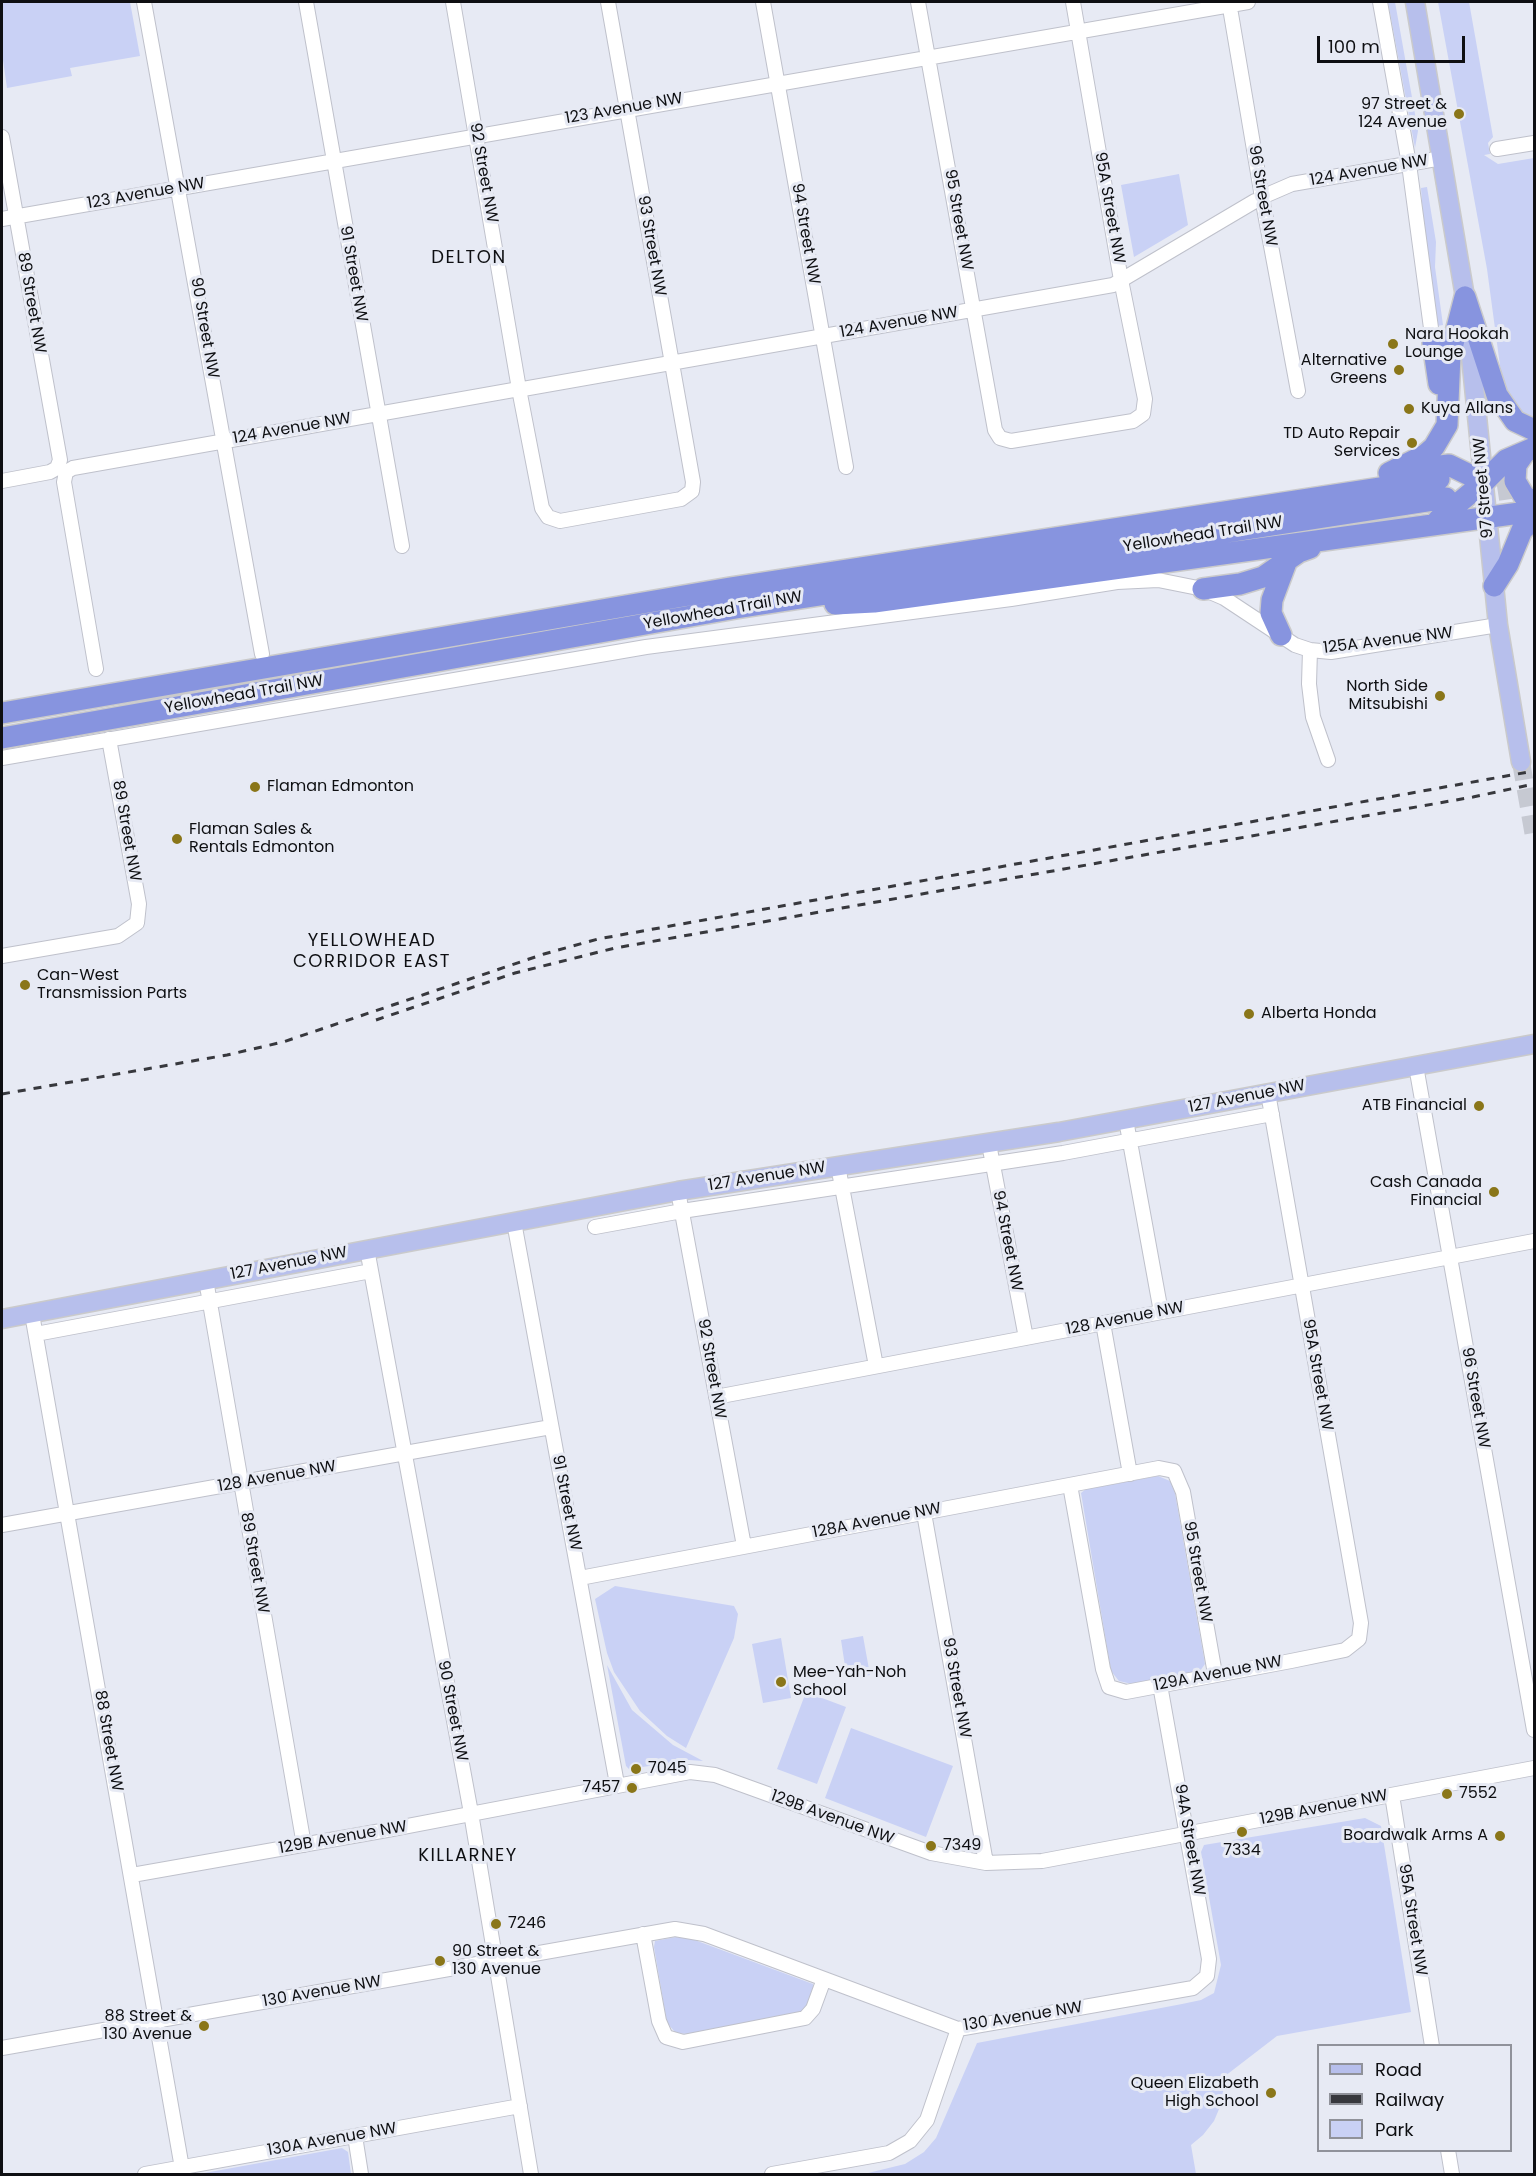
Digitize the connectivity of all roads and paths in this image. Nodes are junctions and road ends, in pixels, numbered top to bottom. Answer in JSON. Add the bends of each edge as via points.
{"nodes":[{"id":1,"x":144,"y":2,"type":"edge"},
{"id":2,"x":306,"y":2,"type":"edge"},
{"id":3,"x":453,"y":2,"type":"edge"},
{"id":4,"x":608,"y":2,"type":"edge"},
{"id":5,"x":763,"y":2,"type":"edge"},
{"id":6,"x":918,"y":2,"type":"edge"},
{"id":7,"x":1073,"y":2,"type":"edge"},
{"id":8,"x":1248,"y":2,"type":"edge"},
{"id":9,"x":1380,"y":2,"type":"edge"},
{"id":10,"x":1414,"y":2,"type":"edge"},
{"id":11,"x":1229,"y":3,"type":"edge"},
{"id":12,"x":1078,"y":31,"type":"junction"},
{"id":13,"x":928,"y":57,"type":"junction"},
{"id":14,"x":778,"y":83,"type":"junction"},
{"id":15,"x":627,"y":109,"type":"junction"},
{"id":16,"x":477,"y":136,"type":"junction"},
{"id":17,"x":2,"y":137,"type":"edge"},
{"id":18,"x":1534,"y":142,"type":"edge"},
{"id":19,"x":1497,"y":149,"type":"dead end"},
{"id":20,"x":1443,"y":158,"type":"junction"},
{"id":21,"x":333,"y":160,"type":"junction"},
{"id":22,"x":1409,"y":164,"type":"junction"},
{"id":23,"x":178,"y":188,"type":"junction"},
{"id":24,"x":1259,"y":197,"type":"junction"},
{"id":25,"x":16,"y":216,"type":"junction"},
{"id":26,"x":2,"y":219,"type":"edge"},
{"id":27,"x":1121,"y":280,"type":"junction"},
{"id":28,"x":1465,"y":297,"type":"junction"},
{"id":29,"x":974,"y":310,"type":"junction"},
{"id":30,"x":823,"y":337,"type":"junction"},
{"id":31,"x":1434,"y":343,"type":"joint"},
{"id":32,"x":672,"y":363,"type":"junction"},
{"id":33,"x":521,"y":389,"type":"junction"},
{"id":34,"x":1298,"y":391,"type":"dead end"},
{"id":35,"x":378,"y":414,"type":"junction"},
{"id":36,"x":1449,"y":414,"type":"junction"},
{"id":37,"x":1534,"y":430,"type":"edge"},
{"id":38,"x":1000,"y":438,"type":"joint"},
{"id":39,"x":224,"y":441,"type":"junction"},
{"id":40,"x":846,"y":467,"type":"dead end"},
{"id":41,"x":62,"y":470,"type":"junction"},
{"id":42,"x":1531,"y":472,"type":"edge"},
{"id":43,"x":1389,"y":473,"type":"junction"},
{"id":44,"x":2,"y":480,"type":"edge"},
{"id":45,"x":1484,"y":482,"type":"junction"},
{"id":46,"x":1441,"y":488,"type":"junction"},
{"id":47,"x":1534,"y":511,"type":"edge"},
{"id":48,"x":548,"y":517,"type":"joint"},
{"id":49,"x":1487,"y":519,"type":"junction"},
{"id":50,"x":1534,"y":519,"type":"edge"},
{"id":51,"x":1423,"y":528,"type":"junction"},
{"id":52,"x":1330,"y":540,"type":"junction"},
{"id":53,"x":402,"y":546,"type":"dead end"},
{"id":54,"x":1287,"y":560,"type":"junction"},
{"id":55,"x":900,"y":561,"type":"junction"},
{"id":56,"x":1494,"y":586,"type":"junction"},
{"id":57,"x":1203,"y":589,"type":"junction"},
{"id":58,"x":736,"y":608,"type":"junction"},
{"id":59,"x":1498,"y":625,"type":"junction"},
{"id":60,"x":1281,"y":635,"type":"junction"},
{"id":61,"x":1310,"y":650,"type":"junction"},
{"id":62,"x":262,"y":654,"type":"dead end"},
{"id":63,"x":96,"y":669,"type":"dead end"},
{"id":64,"x":2,"y":713,"type":"edge"},
{"id":65,"x":2,"y":738,"type":"edge"},
{"id":66,"x":109,"y":739,"type":"junction"},
{"id":67,"x":2,"y":758,"type":"edge"},
{"id":68,"x":1328,"y":760,"type":"dead end"},
{"id":69,"x":1521,"y":762,"type":"tunnel mouth"},
{"id":70,"x":2,"y":956,"type":"edge"},
{"id":71,"x":1534,"y":1044,"type":"edge"},
{"id":72,"x":1416,"y":1066,"type":"junction"},
{"id":73,"x":1268,"y":1093,"type":"junction"},
{"id":74,"x":1272,"y":1114,"type":"junction"},
{"id":75,"x":1126,"y":1120,"type":"junction"},
{"id":76,"x":1130,"y":1140,"type":"junction"},
{"id":77,"x":989,"y":1144,"type":"junction"},
{"id":78,"x":993,"y":1164,"type":"junction"},
{"id":79,"x":838,"y":1166,"type":"junction"},
{"id":80,"x":842,"y":1186,"type":"junction"},
{"id":81,"x":678,"y":1191,"type":"junction"},
{"id":82,"x":682,"y":1211,"type":"junction"},
{"id":83,"x":514,"y":1222,"type":"junction"},
{"id":84,"x":595,"y":1227,"type":"dead end"},
{"id":85,"x":1534,"y":1240,"type":"edge"},
{"id":86,"x":367,"y":1250,"type":"junction"},
{"id":87,"x":1450,"y":1257,"type":"junction"},
{"id":88,"x":371,"y":1271,"type":"junction"},
{"id":89,"x":206,"y":1280,"type":"junction"},
{"id":90,"x":1302,"y":1285,"type":"junction"},
{"id":91,"x":209,"y":1301,"type":"junction"},
{"id":92,"x":1161,"y":1312,"type":"junction"},
{"id":93,"x":32,"y":1314,"type":"junction"},
{"id":94,"x":2,"y":1319,"type":"edge"},
{"id":95,"x":1103,"y":1323,"type":"junction"},
{"id":96,"x":36,"y":1334,"type":"junction"},
{"id":97,"x":1026,"y":1338,"type":"junction"},
{"id":98,"x":876,"y":1366,"type":"junction"},
{"id":99,"x":716,"y":1397,"type":"junction"},
{"id":100,"x":551,"y":1427,"type":"junction"},
{"id":101,"x":404,"y":1454,"type":"junction"},
{"id":102,"x":1174,"y":1472,"type":"joint"},
{"id":103,"x":1130,"y":1474,"type":"junction"},
{"id":104,"x":240,"y":1483,"type":"junction"},
{"id":105,"x":1070,"y":1485,"type":"junction"},
{"id":106,"x":924,"y":1513,"type":"junction"},
{"id":107,"x":68,"y":1514,"type":"junction"},
{"id":108,"x":2,"y":1526,"type":"edge"},
{"id":109,"x":744,"y":1546,"type":"junction"},
{"id":110,"x":580,"y":1578,"type":"junction"},
{"id":111,"x":1345,"y":1650,"type":"joint"},
{"id":112,"x":1215,"y":1674,"type":"junction"},
{"id":113,"x":1160,"y":1685,"type":"junction"},
{"id":114,"x":1534,"y":1730,"type":"edge"},
{"id":115,"x":1534,"y":1768,"type":"edge"},
{"id":116,"x":617,"y":1784,"type":"junction"},
{"id":117,"x":1392,"y":1796,"type":"junction"},
{"id":118,"x":471,"y":1813,"type":"junction"},
{"id":119,"x":1188,"y":1835,"type":"junction"},
{"id":120,"x":304,"y":1845,"type":"junction"},
{"id":121,"x":986,"y":1863,"type":"junction"},
{"id":122,"x":132,"y":1875,"type":"junction"},
{"id":123,"x":643,"y":1934,"type":"junction"},
{"id":124,"x":494,"y":1962,"type":"junction"},
{"id":125,"x":824,"y":1979,"type":"junction"},
{"id":126,"x":1193,"y":1988,"type":"joint"},
{"id":127,"x":157,"y":2021,"type":"junction"},
{"id":128,"x":958,"y":2029,"type":"junction"},
{"id":129,"x":1431,"y":2044,"type":"edge"},
{"id":130,"x":2,"y":2048,"type":"edge"},
{"id":131,"x":520,"y":2106,"type":"junction"},
{"id":132,"x":355,"y":2136,"type":"junction"},
{"id":133,"x":1448,"y":2152,"type":"edge"},
{"id":134,"x":182,"y":2168,"type":"junction"},
{"id":135,"x":146,"y":2175,"type":"edge"},
{"id":136,"x":361,"y":2175,"type":"edge"},
{"id":137,"x":531,"y":2175,"type":"edge"},
{"id":138,"x":772,"y":2175,"type":"edge"},
{"id":139,"x":1452,"y":2175,"type":"edge"}],
"edges":[{"from":1,"to":23,"type":"street","name":"90 Street NW"},
{"from":2,"to":21,"type":"street","name":"91 Street NW"},
{"from":3,"to":16,"type":"street","name":"92 Street NW"},
{"from":4,"to":15,"type":"street","name":"93 Street NW"},
{"from":5,"to":14,"type":"street","name":"94 Street NW"},
{"from":6,"to":13,"type":"street","name":"95 Street NW"},
{"from":7,"to":12,"type":"street","name":"95A Street NW"},
{"from":8,"to":11,"type":"street","name":"123 Avenue NW"},
{"from":9,"to":22,"type":"street"},
{"from":10,"to":20,"type":"main road","name":"97 Street NW"},
{"from":11,"to":12,"type":"street","name":"123 Avenue NW"},
{"from":11,"to":24,"type":"street","name":"96 Street NW"},
{"from":12,"to":13,"type":"street","name":"123 Avenue NW"},
{"from":12,"to":27,"type":"street","name":"95A Street NW"},
{"from":13,"to":14,"type":"street","name":"123 Avenue NW"},
{"from":13,"to":29,"type":"street","name":"95 Street NW"},
{"from":14,"to":15,"type":"street","name":"123 Avenue NW"},
{"from":14,"to":30,"type":"street","name":"94 Street NW"},
{"from":15,"to":16,"type":"street","name":"123 Avenue NW"},
{"from":15,"to":32,"type":"street","name":"93 Street NW"},
{"from":16,"to":21,"type":"street","name":"123 Avenue NW"},
{"from":16,"to":33,"type":"street","name":"92 Street NW"},
{"from":17,"to":25,"type":"street","name":"89 Street NW"},
{"from":18,"to":19,"type":"street"},
{"from":20,"to":22,"type":"street","name":"124 Avenue NW"},
{"from":20,"to":28,"type":"main road","name":"97 Street NW"},
{"from":21,"to":23,"type":"street","name":"123 Avenue NW"},
{"from":21,"to":35,"type":"street","name":"91 Street NW"},
{"from":22,"to":24,"type":"street","name":"124 Avenue NW","via":[[1292,184]]},
{"from":22,"to":31,"type":"street"},
{"from":23,"to":25,"type":"street","name":"123 Avenue NW"},
{"from":23,"to":39,"type":"street","name":"90 Street NW"},
{"from":24,"to":27,"type":"street","name":"124 Avenue NW"},
{"from":24,"to":34,"type":"street","name":"96 Street NW"},
{"from":25,"to":26,"type":"street","name":"123 Avenue NW"},
{"from":25,"to":41,"type":"street","name":"89 Street NW"},
{"from":27,"to":29,"type":"street","name":"124 Avenue NW","via":[[1113,285]]},
{"from":27,"to":38,"type":"street","name":"95A Street NW","via":[[1145,399],[1143,414],[1133,421],[1011,441]]},
{"from":28,"to":36,"type":"highway","via":[[1450,355]]},
{"from":28,"to":37,"type":"highway","via":[[1497,394],[1515,421]]},
{"from":28,"to":45,"type":"main road","name":"97 Street NW"},
{"from":29,"to":30,"type":"street","name":"124 Avenue NW"},
{"from":29,"to":38,"type":"street","name":"95 Street NW","via":[[995,430]]},
{"from":30,"to":32,"type":"street","name":"124 Avenue NW"},
{"from":30,"to":40,"type":"street","name":"94 Street NW"},
{"from":31,"to":36,"type":"highway","via":[[1442,398]]},
{"from":32,"to":33,"type":"street","name":"124 Avenue NW"},
{"from":32,"to":48,"type":"street","name":"93 Street NW","via":[[692,491],[681,499],[560,521]]},
{"from":33,"to":35,"type":"street","name":"124 Avenue NW"},
{"from":33,"to":48,"type":"street","name":"92 Street NW","via":[[542,508]]},
{"from":35,"to":39,"type":"street","name":"124 Avenue NW"},
{"from":35,"to":53,"type":"street","name":"91 Street NW"},
{"from":36,"to":43,"type":"highway","via":[[1434,447]]},
{"from":39,"to":41,"type":"street","name":"124 Avenue NW"},
{"from":39,"to":62,"type":"street","name":"90 Street NW"},
{"from":41,"to":44,"type":"street","name":"124 Avenue NW"},
{"from":41,"to":63,"type":"street","name":"89 Street NW"},
{"from":42,"to":45,"type":"highway","via":[[1506,460]]},
{"from":43,"to":46,"type":"highway"},
{"from":43,"to":55,"type":"highway","via":[[1002,535]]},
{"from":45,"to":46,"type":"highway"},
{"from":45,"to":46,"type":"highway","via":[[1449,465]]},
{"from":45,"to":49,"type":"main road","name":"97 Street NW"},
{"from":46,"to":51,"type":"highway","via":[[1443,517]]},
{"from":46,"to":55,"type":"highway","name":"Yellowhead Trail NW"},
{"from":46,"to":58,"type":"highway","name":"Yellowhead Trail NW"},
{"from":47,"to":49,"type":"highway"},
{"from":49,"to":51,"type":"highway"},
{"from":49,"to":56,"type":"main road","name":"97 Street NW"},
{"from":50,"to":56,"type":"highway","via":[[1522,530]]},
{"from":51,"to":52,"type":"highway"},
{"from":52,"to":54,"type":"highway"},
{"from":52,"to":58,"type":"highway","via":[[874,602]]},
{"from":54,"to":57,"type":"highway","via":[[1263,577]]},
{"from":54,"to":60,"type":"highway","via":[[1272,600],[1272,614]]},
{"from":55,"to":64,"type":"highway","name":"Yellowhead Trail NW"},
{"from":56,"to":59,"type":"main road","name":"97 Street NW"},
{"from":57,"to":60,"type":"street","name":"Yellowhead Trail NW"},
{"from":57,"to":66,"type":"street","name":"Yellowhead Trail NW","via":[[1158,580],[1117,582],[730,634]]},
{"from":58,"to":65,"type":"highway","name":"Yellowhead Trail NW"},
{"from":59,"to":61,"type":"street","name":"125A Avenue NW","via":[[1331,652]]},
{"from":59,"to":69,"type":"main road","name":"97 Street NW"},
{"from":60,"to":61,"type":"street","name":"125A Avenue NW"},
{"from":61,"to":68,"type":"street","via":[[1313,717]]},
{"from":66,"to":67,"type":"street","name":"Yellowhead Trail NW"},
{"from":66,"to":70,"type":"street","name":"89 Street NW","via":[[139,904],[137,923],[118,936]]},
{"from":71,"to":72,"type":"main road","name":"127 Avenue NW"},
{"from":72,"to":73,"type":"main road","name":"127 Avenue NW"},
{"from":72,"to":87,"type":"street","name":"96 Street NW"},
{"from":73,"to":74,"type":"street","name":"95A Street NW"},
{"from":73,"to":75,"type":"main road","name":"127 Avenue NW"},
{"from":74,"to":76,"type":"street","name":"127 Avenue NW"},
{"from":74,"to":90,"type":"street","name":"95A Street NW"},
{"from":75,"to":76,"type":"street"},
{"from":75,"to":77,"type":"main road","name":"127 Avenue NW"},
{"from":76,"to":78,"type":"street","name":"127 Avenue NW"},
{"from":76,"to":92,"type":"street"},
{"from":77,"to":78,"type":"street","name":"94 Street NW"},
{"from":77,"to":79,"type":"main road","name":"127 Avenue NW"},
{"from":78,"to":80,"type":"street","name":"127 Avenue NW"},
{"from":78,"to":97,"type":"street","name":"94 Street NW"},
{"from":79,"to":80,"type":"street"},
{"from":79,"to":81,"type":"main road","name":"127 Avenue NW"},
{"from":80,"to":82,"type":"street","name":"127 Avenue NW"},
{"from":80,"to":98,"type":"street"},
{"from":81,"to":82,"type":"street","name":"92 Street NW"},
{"from":81,"to":83,"type":"main road","name":"127 Avenue NW"},
{"from":82,"to":84,"type":"street","name":"127 Avenue NW"},
{"from":82,"to":99,"type":"street","name":"92 Street NW"},
{"from":83,"to":86,"type":"main road","name":"127 Avenue NW"},
{"from":83,"to":100,"type":"street","name":"91 Street NW"},
{"from":85,"to":87,"type":"street","name":"128 Avenue NW"},
{"from":86,"to":88,"type":"street","name":"90 Street NW"},
{"from":86,"to":89,"type":"main road","name":"127 Avenue NW"},
{"from":87,"to":90,"type":"street","name":"128 Avenue NW"},
{"from":87,"to":114,"type":"street","name":"96 Street NW"},
{"from":88,"to":91,"type":"street","name":"127 Avenue NW"},
{"from":88,"to":101,"type":"street","name":"90 Street NW"},
{"from":89,"to":91,"type":"street","name":"89 Street NW"},
{"from":89,"to":93,"type":"main road","name":"127 Avenue NW"},
{"from":90,"to":92,"type":"street","name":"128 Avenue NW"},
{"from":90,"to":111,"type":"street","name":"95A Street NW","via":[[1361,1623],[1359,1639]]},
{"from":91,"to":96,"type":"street","name":"127 Avenue NW"},
{"from":91,"to":104,"type":"street","name":"89 Street NW"},
{"from":92,"to":95,"type":"street","name":"128 Avenue NW"},
{"from":93,"to":94,"type":"main road","name":"127 Avenue NW"},
{"from":93,"to":96,"type":"street","name":"88 Street NW"},
{"from":95,"to":97,"type":"street","name":"128 Avenue NW"},
{"from":95,"to":103,"type":"street"},
{"from":96,"to":107,"type":"street","name":"88 Street NW"},
{"from":97,"to":98,"type":"street","name":"128 Avenue NW"},
{"from":98,"to":99,"type":"street","name":"128 Avenue NW"},
{"from":99,"to":109,"type":"street","name":"92 Street NW"},
{"from":100,"to":101,"type":"street","name":"128 Avenue NW"},
{"from":100,"to":110,"type":"street","name":"91 Street NW"},
{"from":101,"to":104,"type":"street","name":"128 Avenue NW"},
{"from":101,"to":118,"type":"street","name":"90 Street NW"},
{"from":102,"to":103,"type":"street","name":"128A Avenue NW","via":[[1159,1468]]},
{"from":102,"to":112,"type":"street","name":"95 Street NW","via":[[1183,1492]]},
{"from":103,"to":105,"type":"street","name":"128A Avenue NW"},
{"from":104,"to":107,"type":"street","name":"128 Avenue NW"},
{"from":104,"to":120,"type":"street","name":"89 Street NW"},
{"from":105,"to":106,"type":"street","name":"128A Avenue NW"},
{"from":105,"to":113,"type":"street","name":"129A Avenue NW","via":[[1109,1687],[1126,1692]]},
{"from":106,"to":109,"type":"street","name":"128A Avenue NW"},
{"from":106,"to":121,"type":"street","name":"93 Street NW"},
{"from":107,"to":108,"type":"street","name":"128 Avenue NW"},
{"from":107,"to":122,"type":"street","name":"88 Street NW"},
{"from":109,"to":110,"type":"street","name":"128A Avenue NW"},
{"from":110,"to":116,"type":"street","name":"91 Street NW"},
{"from":111,"to":112,"type":"street","name":"129A Avenue NW"},
{"from":112,"to":113,"type":"street","name":"129A Avenue NW"},
{"from":113,"to":119,"type":"street","name":"94A Street NW"},
{"from":115,"to":117,"type":"street","name":"129B Avenue NW"},
{"from":116,"to":118,"type":"street","name":"129B Avenue NW"},
{"from":116,"to":121,"type":"street","name":"129B Avenue NW","via":[[704,1772],[909,1846]]},
{"from":117,"to":119,"type":"street","name":"129B Avenue NW"},
{"from":117,"to":129,"type":"street","name":"95A Street NW"},
{"from":118,"to":120,"type":"street","name":"129B Avenue NW"},
{"from":118,"to":124,"type":"street","name":"90 Street NW"},
{"from":119,"to":121,"type":"street","name":"129B Avenue NW","via":[[1042,1861]]},
{"from":119,"to":126,"type":"street","name":"94A Street NW","via":[[1209,1959],[1207,1976]]},
{"from":120,"to":122,"type":"street","name":"129B Avenue NW"},
{"from":122,"to":127,"type":"street","name":"88 Street NW"},
{"from":123,"to":124,"type":"street","name":"130 Avenue NW"},
{"from":123,"to":125,"type":"street","name":"130 Avenue NW","via":[[689,1930]]},
{"from":123,"to":125,"type":"street","via":[[658,2021],[666,2037],[683,2042],[805,2018],[813,2009]]},
{"from":124,"to":127,"type":"street","name":"130 Avenue NW"},
{"from":124,"to":131,"type":"street","name":"90 Street NW"},
{"from":125,"to":128,"type":"street","name":"130 Avenue NW"},
{"from":126,"to":128,"type":"street","name":"130 Avenue NW"},
{"from":127,"to":130,"type":"street","name":"130 Avenue NW"},
{"from":127,"to":134,"type":"street","name":"88 Street NW"},
{"from":128,"to":138,"type":"street","via":[[927,2120],[910,2141],[889,2153]]},
{"from":131,"to":132,"type":"street","name":"130A Avenue NW"},
{"from":131,"to":137,"type":"street","name":"90 Street NW"},
{"from":132,"to":134,"type":"street","name":"130A Avenue NW"},
{"from":132,"to":136,"type":"street"},
{"from":133,"to":139,"type":"street"},
{"from":134,"to":135,"type":"street","name":"130A Avenue NW"}]}
